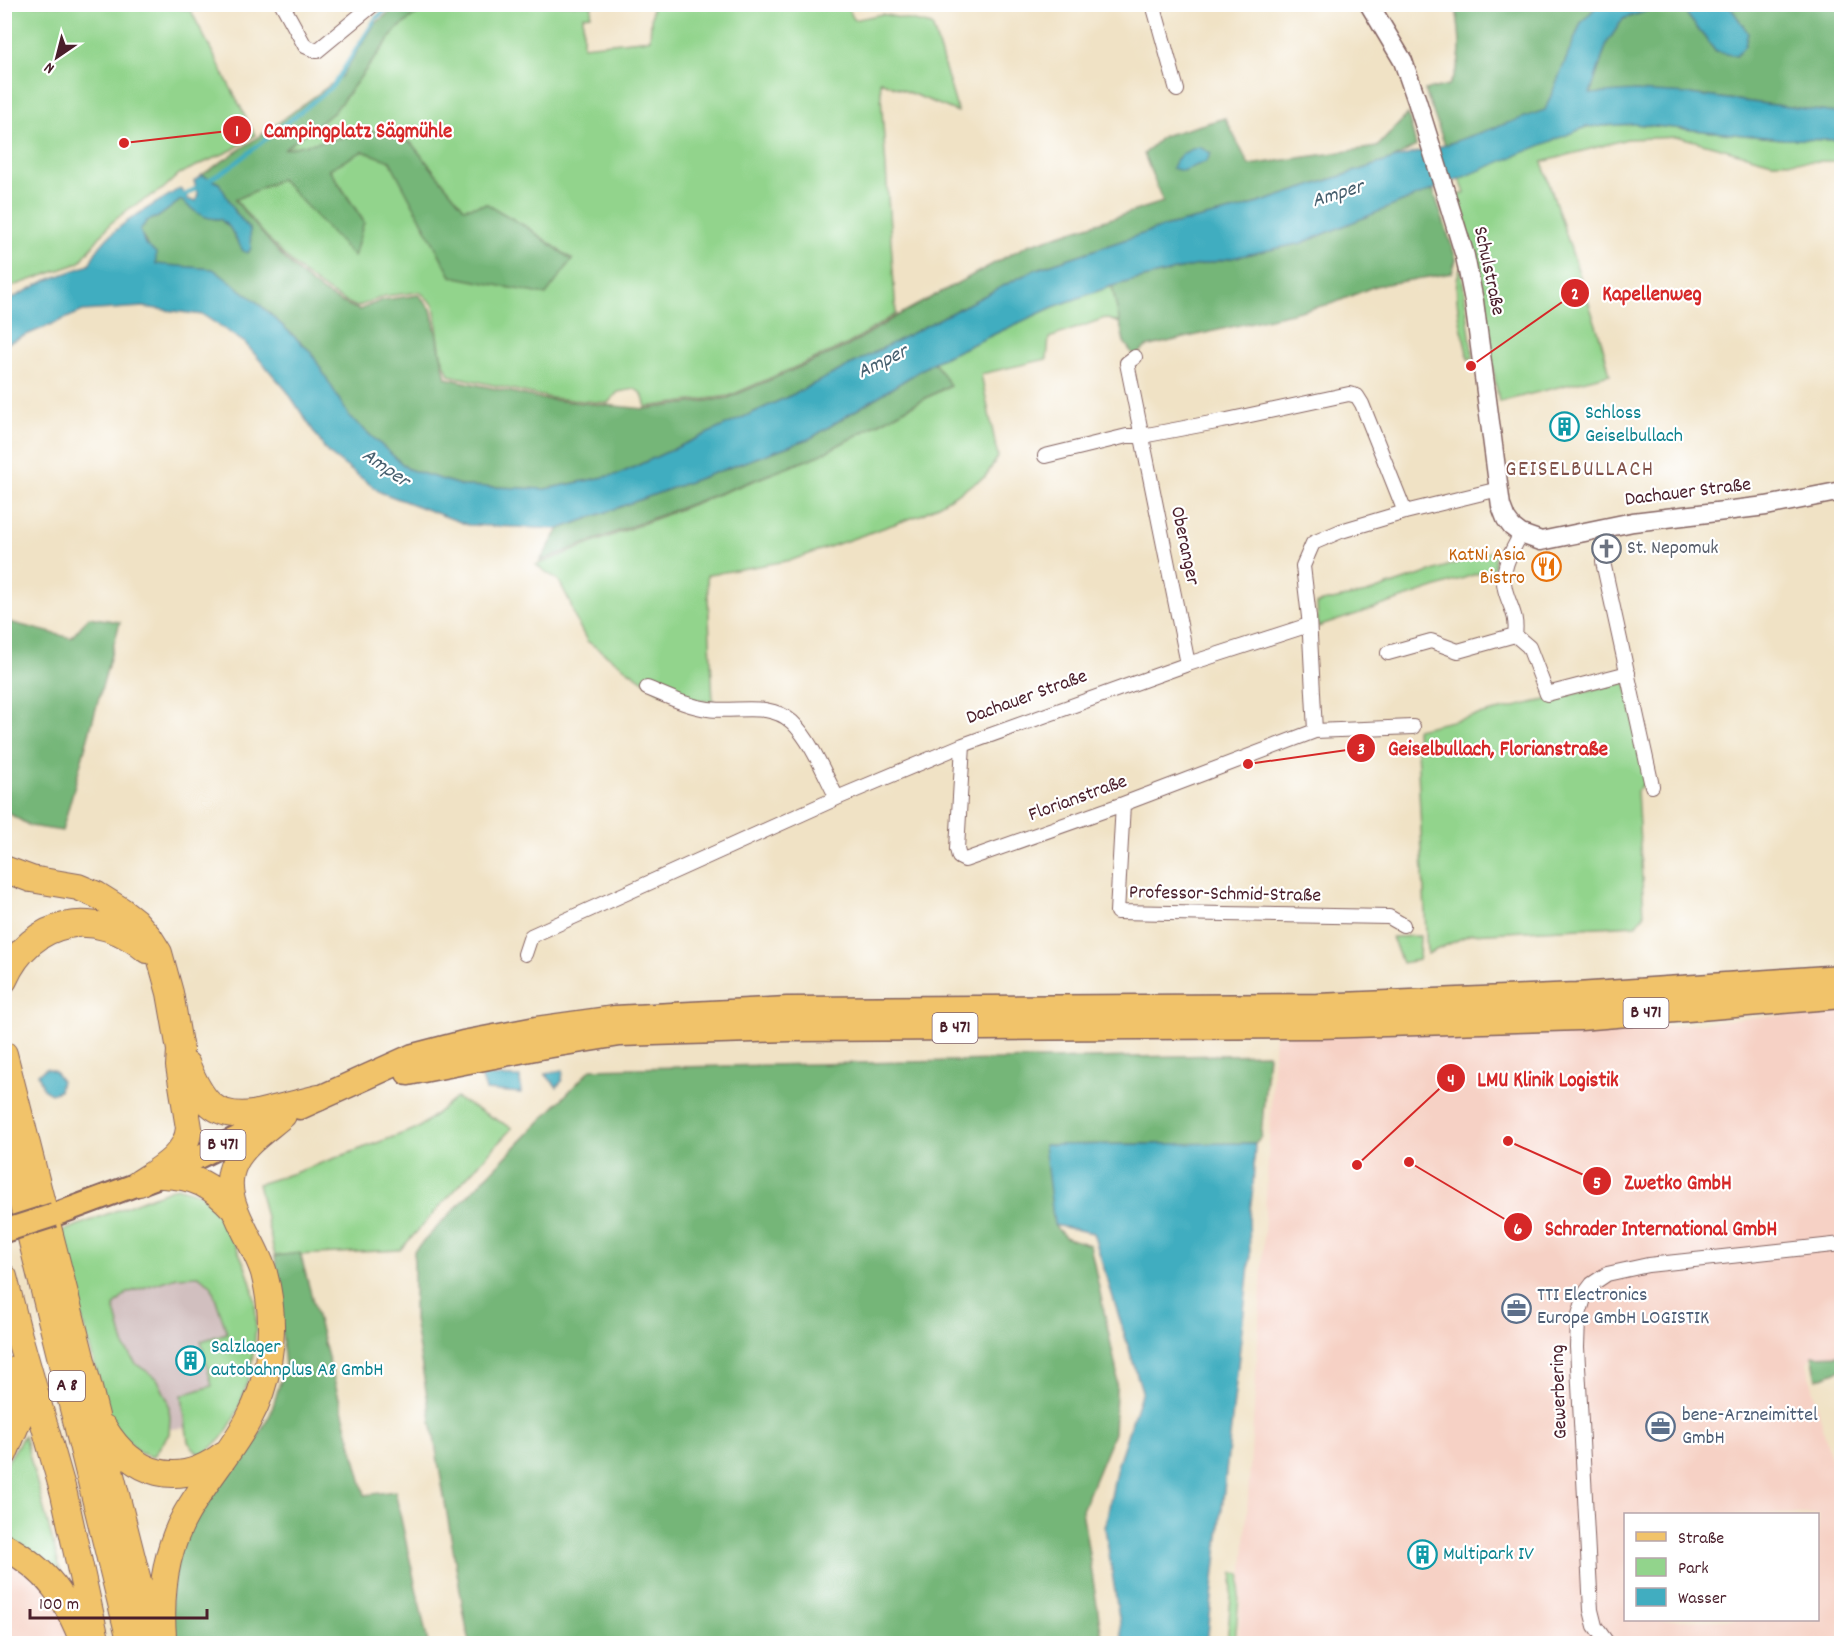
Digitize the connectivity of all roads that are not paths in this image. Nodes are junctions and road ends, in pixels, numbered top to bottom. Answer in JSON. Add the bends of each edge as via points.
{"nodes":[{"id":1,"x":282,"y":4,"type":"edge"},
{"id":2,"x":375,"y":4,"type":"edge"},
{"id":3,"x":1153,"y":4,"type":"edge"},
{"id":4,"x":1369,"y":4,"type":"edge"},
{"id":5,"x":1177,"y":90,"type":"dead end"},
{"id":6,"x":1135,"y":357,"type":"dead end"},
{"id":7,"x":1142,"y":436,"type":"junction"},
{"id":8,"x":1045,"y":456,"type":"dead end"},
{"id":9,"x":1499,"y":489,"type":"junction"},
{"id":10,"x":1842,"y":491,"type":"edge"},
{"id":11,"x":1405,"y":513,"type":"junction"},
{"id":12,"x":1521,"y":534,"type":"junction"},
{"id":13,"x":1603,"y":562,"type":"dead end"},
{"id":14,"x":1309,"y":625,"type":"junction"},
{"id":15,"x":1515,"y":635,"type":"junction"},
{"id":16,"x":1388,"y":653,"type":"dead end"},
{"id":17,"x":1188,"y":664,"type":"junction"},
{"id":18,"x":1628,"y":673,"type":"junction"},
{"id":19,"x":647,"y":688,"type":"dead end"},
{"id":20,"x":1413,"y":727,"type":"dead end"},
{"id":21,"x":1315,"y":731,"type":"junction"},
{"id":22,"x":963,"y":745,"type":"junction"},
{"id":23,"x":1652,"y":786,"type":"dead end"},
{"id":24,"x":837,"y":798,"type":"junction"},
{"id":25,"x":1123,"y":804,"type":"junction"},
{"id":26,"x":4,"y":869,"type":"edge"},
{"id":27,"x":1403,"y":925,"type":"dead end"},
{"id":28,"x":525,"y":954,"type":"dead end"},
{"id":29,"x":165,"y":975,"type":"junction"},
{"id":30,"x":1842,"y":977,"type":"edge"},
{"id":31,"x":4,"y":980,"type":"edge"},
{"id":32,"x":1842,"y":996,"type":"edge"},
{"id":33,"x":4,"y":1054,"type":"edge"},
{"id":34,"x":184,"y":1069,"type":"junction"},
{"id":35,"x":359,"y":1081,"type":"junction"},
{"id":36,"x":318,"y":1098,"type":"junction"},
{"id":37,"x":284,"y":1115,"type":"junction"},
{"id":38,"x":4,"y":1128,"type":"edge"},
{"id":39,"x":151,"y":1179,"type":"junction"},
{"id":40,"x":234,"y":1209,"type":"junction"},
{"id":41,"x":4,"y":1231,"type":"edge"},
{"id":42,"x":1842,"y":1244,"type":"edge"},
{"id":43,"x":4,"y":1277,"type":"edge"},
{"id":44,"x":19,"y":1336,"type":"junction"},
{"id":45,"x":95,"y":1411,"type":"junction"},
{"id":46,"x":232,"y":1448,"type":"junction"},
{"id":47,"x":4,"y":1454,"type":"edge"},
{"id":48,"x":4,"y":1546,"type":"edge"},
{"id":49,"x":84,"y":1644,"type":"edge"},
{"id":50,"x":97,"y":1644,"type":"edge"},
{"id":51,"x":131,"y":1644,"type":"edge"},
{"id":52,"x":154,"y":1644,"type":"edge"},
{"id":53,"x":164,"y":1644,"type":"edge"},
{"id":54,"x":1608,"y":1644,"type":"edge"}],
"edges":[{"from":1,"to":2,"type":"street","via":[[305,46],[317,51]]},
{"from":3,"to":5,"type":"street"},
{"from":4,"to":9,"type":"street","name":"Schulstraße","via":[[1402,62],[1465,256]]},
{"from":6,"to":7,"type":"street","name":"Oberanger","via":[[1128,363]]},
{"from":7,"to":8,"type":"street","via":[[1127,436]]},
{"from":7,"to":11,"type":"street","via":[[1349,394],[1357,396]]},
{"from":7,"to":17,"type":"street","name":"Oberanger"},
{"from":9,"to":11,"type":"street"},
{"from":9,"to":12,"type":"street","name":"Schulstraße","via":[[1506,519]]},
{"from":10,"to":12,"type":"street","name":"Dachauer Straße","via":[[1766,506],[1633,522],[1540,541]]},
{"from":11,"to":14,"type":"street","via":[[1313,543],[1303,566]]},
{"from":12,"to":15,"type":"street","via":[[1504,576],[1517,622]]},
{"from":13,"to":18,"type":"street"},
{"from":14,"to":17,"type":"street","name":"Dachauer Straße"},
{"from":14,"to":21,"type":"street"},
{"from":15,"to":16,"type":"street","via":[[1458,651],[1431,641]]},
{"from":15,"to":18,"type":"street","via":[[1529,647],[1547,694]]},
{"from":17,"to":22,"type":"street","name":"Dachauer Straße"},
{"from":18,"to":23,"type":"street"},
{"from":19,"to":24,"type":"street","via":[[684,704],[709,709],[770,710],[790,721],[802,733]]},
{"from":20,"to":21,"type":"street","name":"Florianstraße"},
{"from":21,"to":25,"type":"street","name":"Florianstraße"},
{"from":22,"to":24,"type":"street","name":"Dachauer Straße"},
{"from":22,"to":25,"type":"street","name":"Florianstraße","via":[[957,849],[959,857],[965,860]]},
{"from":24,"to":28,"type":"street","name":"Dachauer Straße","via":[[531,936]]},
{"from":25,"to":27,"type":"street","name":"Professor-Schmid-Straße","via":[[1117,912],[1389,917]]},
{"from":26,"to":29,"type":"highway","via":[[32,879],[78,887],[121,910],[149,937],[159,953]]},
{"from":29,"to":31,"type":"highway","via":[[137,942],[118,931],[86,923],[49,930],[32,940]]},
{"from":29,"to":34,"type":"highway"},
{"from":30,"to":35,"type":"highway","number":"B 471","via":[[1577,995],[1318,1006],[787,1009],[615,1018],[463,1043],[413,1056]]},
{"from":32,"to":35,"type":"highway","number":"B 471","via":[[1580,1018],[1308,1026],[790,1029],[620,1034]]},
{"from":33,"to":45,"type":"highway"},
{"from":34,"to":36,"type":"highway","via":[[209,1104],[225,1113],[253,1114]]},
{"from":34,"to":39,"type":"highway","via":[[188,1138]]},
{"from":35,"to":36,"type":"highway","number":"B 471"},
{"from":36,"to":37,"type":"highway","number":"B 471"},
{"from":37,"to":39,"type":"main road","number":"B 471"},
{"from":37,"to":40,"type":"highway","via":[[243,1150],[235,1162],[229,1184]]},
{"from":38,"to":51,"type":"highway","number":"A 8"},
{"from":39,"to":40,"type":"highway","via":[[181,1176],[201,1182]]},
{"from":39,"to":41,"type":"main road","number":"B 471","bridge":true},
{"from":40,"to":46,"type":"highway","via":[[264,1272],[271,1324],[262,1387]]},
{"from":42,"to":54,"type":"street","name":"Gewerbering","via":[[1640,1267],[1607,1274],[1586,1292],[1578,1318],[1577,1347],[1591,1610],[1595,1626]]},
{"from":43,"to":44,"type":"highway","number":"A 8"},
{"from":44,"to":47,"type":"highway","via":[[18,1418]]},
{"from":44,"to":50,"type":"highway","number":"A 8","via":[[64,1494]]},
{"from":45,"to":46,"type":"highway","via":[[115,1446],[129,1459],[159,1472],[190,1472]]},
{"from":45,"to":52,"type":"highway"},
{"from":46,"to":53,"type":"highway","via":[[194,1500],[171,1549],[162,1602]]},
{"from":48,"to":49,"type":"highway","via":[[48,1579],[71,1612]]}]}
